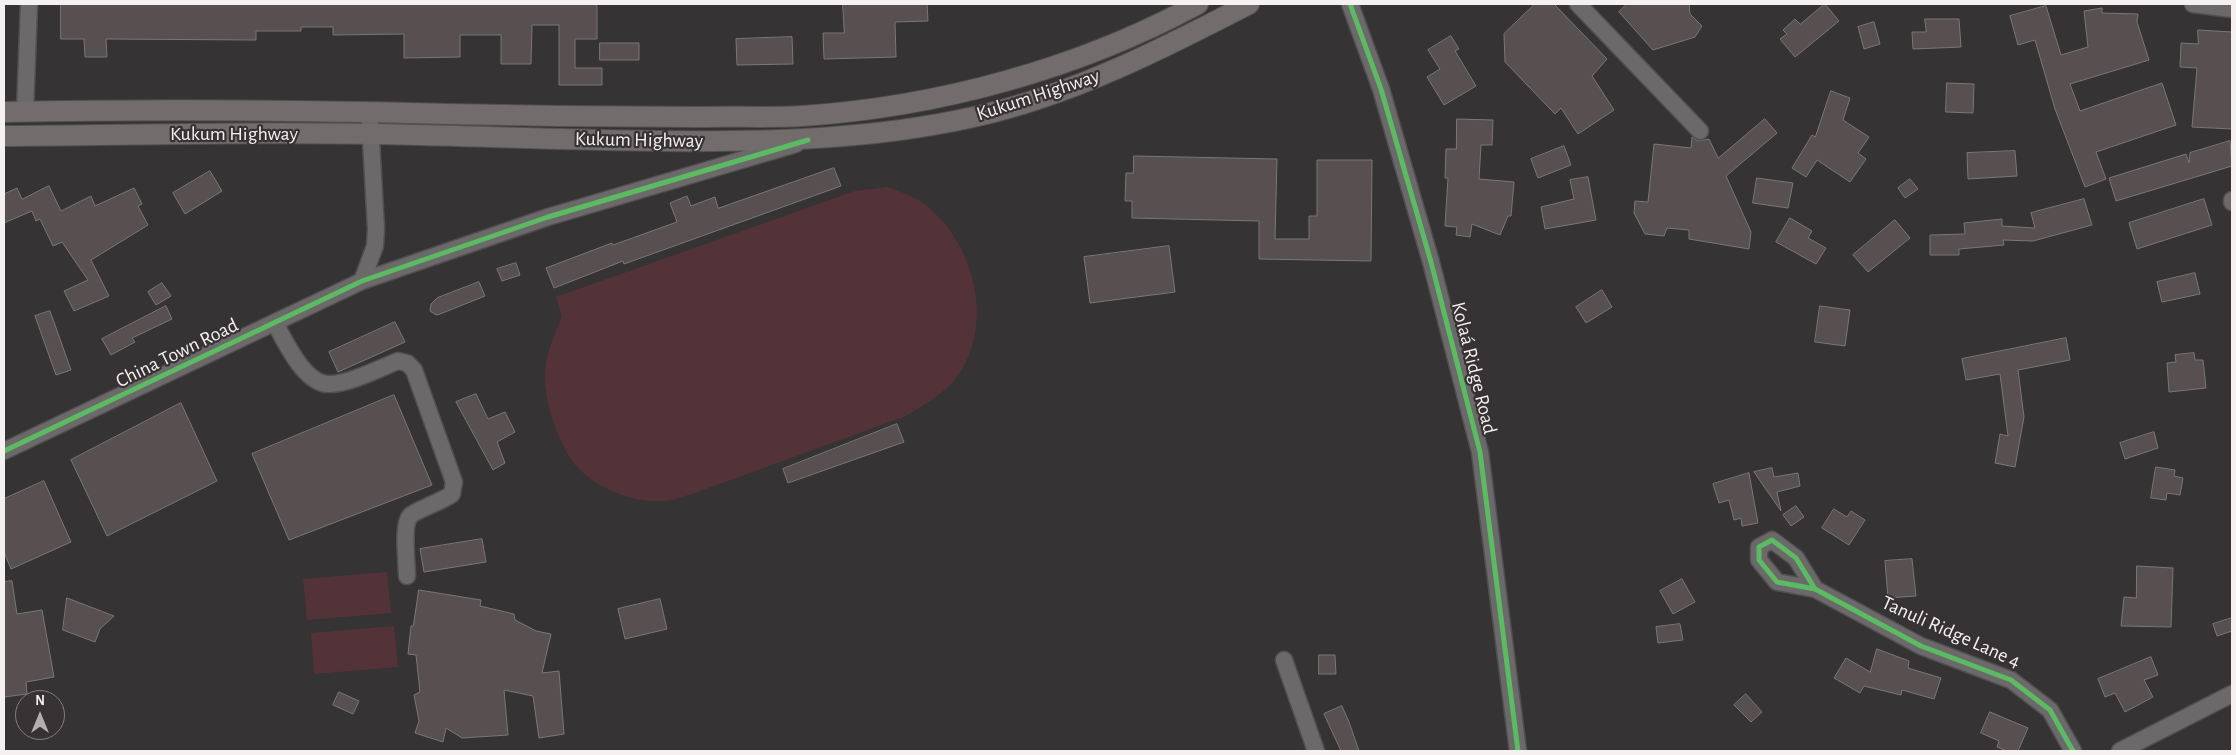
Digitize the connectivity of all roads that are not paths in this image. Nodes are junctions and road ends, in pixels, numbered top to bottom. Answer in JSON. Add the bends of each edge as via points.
{"nodes":[{"id":1,"x":29,"y":4,"type":"edge"},
{"id":2,"x":1198,"y":4,"type":"edge"},
{"id":3,"x":1249,"y":4,"type":"edge"},
{"id":4,"x":1350,"y":4,"type":"edge"},
{"id":5,"x":1578,"y":4,"type":"edge"},
{"id":6,"x":2193,"y":4,"type":"edge"},
{"id":7,"x":2232,"y":9,"type":"edge"},
{"id":8,"x":4,"y":112,"type":"edge"},
{"id":9,"x":25,"y":112,"type":"junction"},
{"id":10,"x":370,"y":112,"type":"junction"},
{"id":11,"x":1700,"y":131,"type":"dead end"},
{"id":12,"x":370,"y":134,"type":"junction"},
{"id":13,"x":4,"y":136,"type":"edge"},
{"id":14,"x":808,"y":140,"type":"junction"},
{"id":15,"x":362,"y":281,"type":"junction"},
{"id":16,"x":275,"y":323,"type":"junction"},
{"id":17,"x":4,"y":451,"type":"edge"},
{"id":18,"x":407,"y":576,"type":"dead end"},
{"id":19,"x":1815,"y":589,"type":"dead end"},
{"id":20,"x":1284,"y":660,"type":"dead end"},
{"id":21,"x":2232,"y":694,"type":"edge"},
{"id":22,"x":1316,"y":751,"type":"edge"},
{"id":23,"x":1518,"y":751,"type":"edge"},
{"id":24,"x":2073,"y":751,"type":"edge"},
{"id":25,"x":2120,"y":751,"type":"edge"}],
"edges":[{"from":1,"to":9,"type":"street"},
{"from":2,"to":10,"type":"main road","name":"Kukum Highway","via":[[1131,36],[1015,77],[946,96],[857,110],[801,116],[598,117]]},
{"from":3,"to":14,"type":"main road","name":"Kukum Highway","via":[[1135,61],[1026,103],[936,125],[866,136]]},
{"from":4,"to":23,"type":"street","name":"Kolaá Ridge Road","via":[[1381,89],[1480,452]]},
{"from":5,"to":11,"type":"street"},
{"from":6,"to":7,"type":"street"},
{"from":8,"to":9,"type":"main road","name":"Kukum Highway"},
{"from":9,"to":10,"type":"main road","name":"Kukum Highway"},
{"from":10,"to":12,"type":"street"},
{"from":12,"to":13,"type":"main road","name":"Kukum Highway"},
{"from":12,"to":14,"type":"main road","name":"Kukum Highway","via":[[598,140]]},
{"from":12,"to":15,"type":"street","via":[[376,229],[372,254]]},
{"from":14,"to":15,"type":"street","name":"China Town Road","via":[[548,217]]},
{"from":15,"to":16,"type":"street","name":"China Town Road"},
{"from":16,"to":17,"type":"street","name":"China Town Road"},
{"from":16,"to":18,"type":"street","via":[[295,361],[327,385],[398,361],[407,363],[414,370],[454,482],[452,494],[410,516],[405,525]]},
{"from":19,"to":24,"type":"street","name":"Tanuli Ridge Lane 4","via":[[1921,646],[2011,680],[2050,710]]},
{"from":20,"to":22,"type":"street"},
{"from":21,"to":25,"type":"street"}]}
